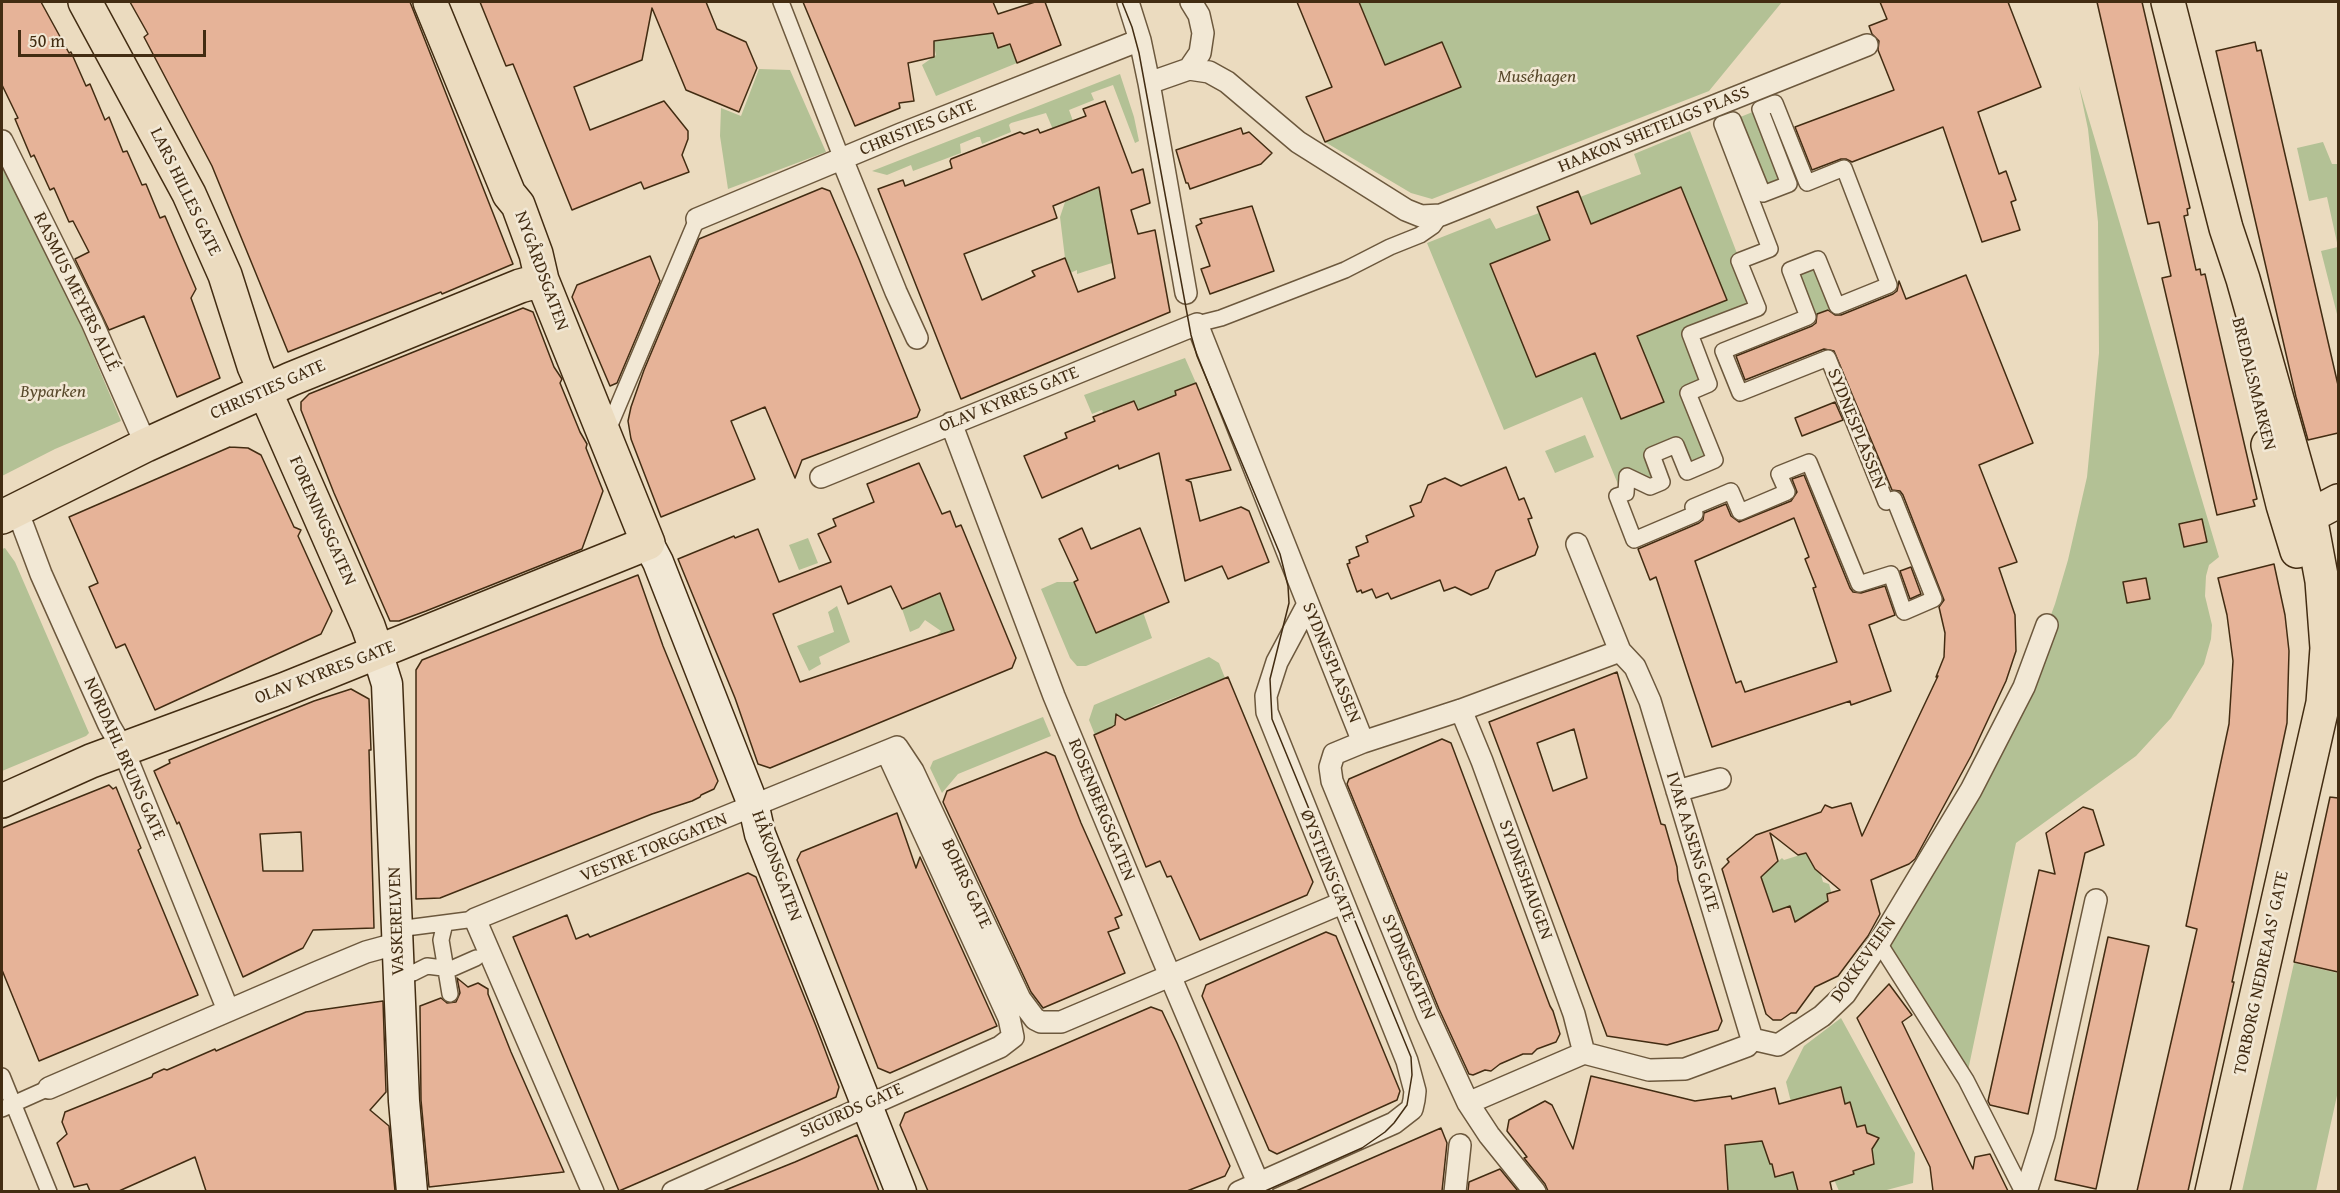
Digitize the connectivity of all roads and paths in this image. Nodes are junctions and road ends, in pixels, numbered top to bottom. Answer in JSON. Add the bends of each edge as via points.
{"nodes":[{"id":1,"x":86,"y":2,"type":"edge"},
{"id":2,"x":430,"y":2,"type":"edge"},
{"id":3,"x":781,"y":2,"type":"edge"},
{"id":4,"x":1128,"y":2,"type":"edge"},
{"id":5,"x":1191,"y":2,"type":"edge"},
{"id":6,"x":2168,"y":2,"type":"edge"},
{"id":7,"x":1140,"y":40,"type":"junction"},
{"id":8,"x":1867,"y":45,"type":"dead end"},
{"id":9,"x":1190,"y":69,"type":"junction"},
{"id":10,"x":1149,"y":83,"type":"junction"},
{"id":11,"x":2,"y":141,"type":"edge"},
{"id":12,"x":842,"y":159,"type":"junction"},
{"id":13,"x":1441,"y":215,"type":"junction"},
{"id":14,"x":697,"y":219,"type":"joint"},
{"id":15,"x":2226,"y":228,"type":"junction"},
{"id":16,"x":542,"y":280,"type":"junction"},
{"id":17,"x":1186,"y":293,"type":"dead end"},
{"id":18,"x":1808,"y":317,"type":"joint"},
{"id":19,"x":1197,"y":324,"type":"junction"},
{"id":20,"x":917,"y":338,"type":"dead end"},
{"id":21,"x":265,"y":390,"type":"junction"},
{"id":22,"x":951,"y":423,"type":"junction"},
{"id":23,"x":605,"y":436,"type":"junction"},
{"id":24,"x":146,"y":445,"type":"junction"},
{"id":25,"x":2298,"y":470,"type":"junction"},
{"id":26,"x":821,"y":477,"type":"dead end"},
{"id":27,"x":2338,"y":478,"type":"edge"},
{"id":28,"x":2338,"y":501,"type":"edge"},
{"id":29,"x":9,"y":514,"type":"edge"},
{"id":30,"x":2314,"y":534,"type":"edge"},
{"id":31,"x":648,"y":543,"type":"junction"},
{"id":32,"x":1577,"y":544,"type":"dead end"},
{"id":33,"x":1308,"y":604,"type":"junction"},
{"id":34,"x":2047,"y":625,"type":"dead end"},
{"id":35,"x":1620,"y":651,"type":"junction"},
{"id":36,"x":377,"y":652,"type":"junction"},
{"id":37,"x":2338,"y":693,"type":"edge"},
{"id":38,"x":1461,"y":710,"type":"junction"},
{"id":39,"x":1363,"y":742,"type":"junction"},
{"id":40,"x":123,"y":749,"type":"junction"},
{"id":41,"x":892,"y":750,"type":"junction"},
{"id":42,"x":2310,"y":754,"type":"junction"},
{"id":43,"x":1720,"y":779,"type":"dead end"},
{"id":44,"x":1677,"y":791,"type":"junction"},
{"id":45,"x":2,"y":801,"type":"edge"},
{"id":46,"x":754,"y":807,"type":"junction"},
{"id":47,"x":2096,"y":900,"type":"dead end"},
{"id":48,"x":1342,"y":903,"type":"junction"},
{"id":49,"x":475,"y":919,"type":"junction"},
{"id":50,"x":445,"y":923,"type":"junction"},
{"id":51,"x":399,"y":936,"type":"junction"},
{"id":52,"x":1879,"y":943,"type":"junction"},
{"id":53,"x":476,"y":958,"type":"dead end"},
{"id":54,"x":444,"y":968,"type":"junction"},
{"id":55,"x":413,"y":973,"type":"dead end"},
{"id":56,"x":1170,"y":976,"type":"junction"},
{"id":57,"x":450,"y":994,"type":"dead end"},
{"id":58,"x":228,"y":1010,"type":"junction"},
{"id":59,"x":1009,"y":1018,"type":"joint"},
{"id":60,"x":1752,"y":1039,"type":"junction"},
{"id":61,"x":1584,"y":1053,"type":"junction"},
{"id":62,"x":2,"y":1076,"type":"edge"},
{"id":63,"x":49,"y":1088,"type":"joint"},
{"id":64,"x":1468,"y":1103,"type":"junction"},
{"id":65,"x":867,"y":1104,"type":"junction"},
{"id":66,"x":7,"y":1106,"type":"edge"},
{"id":67,"x":1460,"y":1144,"type":"dead end"},
{"id":68,"x":1261,"y":1188,"type":"edge"},
{"id":69,"x":50,"y":1191,"type":"edge"},
{"id":70,"x":412,"y":1191,"type":"edge"},
{"id":71,"x":593,"y":1191,"type":"edge"},
{"id":72,"x":673,"y":1191,"type":"edge"},
{"id":73,"x":901,"y":1191,"type":"edge"},
{"id":74,"x":1239,"y":1191,"type":"edge"},
{"id":75,"x":1455,"y":1191,"type":"edge"},
{"id":76,"x":1535,"y":1191,"type":"edge"},
{"id":77,"x":2024,"y":1191,"type":"edge"},
{"id":78,"x":2212,"y":1191,"type":"edge"}],
"edges":[{"from":1,"to":21,"type":"highway","name":"LARS HILLES GATE","via":[[189,194],[225,275]]},
{"from":2,"to":16,"type":"highway","name":"NYGÅRDSGATEN","via":[[509,195],[518,205]]},
{"from":3,"to":12,"type":"street"},
{"from":4,"to":7,"type":"street"},
{"from":5,"to":9,"type":"street","via":[[1203,33],[1200,53]]},
{"from":6,"to":15,"type":"highway","name":"BREDALSMARKEN"},
{"from":7,"to":10,"type":"street"},
{"from":7,"to":12,"type":"street","name":"CHRISTIES GATE"},
{"from":8,"to":13,"type":"street","name":"HAAKON SHETELIGS PLASS"},
{"from":9,"to":10,"type":"street"},
{"from":9,"to":13,"type":"street","name":"HAAKON SHETELIGS PLASS","via":[[1209,72],[1227,82],[1298,142],[1406,210],[1421,216]]},
{"from":10,"to":17,"type":"street"},
{"from":11,"to":24,"type":"street","name":"RASMUS MEYERS ALLÉ","via":[[92,322]]},
{"from":12,"to":14,"type":"street","name":"CHRISTIES GATE"},
{"from":12,"to":20,"type":"street"},
{"from":13,"to":19,"type":"street","name":"HAAKON SHETELIGS PLASS","via":[[1420,235],[1345,270]]},
{"from":14,"to":23,"type":"street"},
{"from":15,"to":25,"type":"highway","name":"BREDALSMARKEN"},
{"from":15,"to":30,"type":"highway","name":"BREDALSMARKEN","via":[[2237,327]]},
{"from":16,"to":21,"type":"highway","name":"CHRISTIES GATE"},
{"from":16,"to":23,"type":"highway","name":"NYGÅRDSGATEN"},
{"from":18,"to":18,"type":"street","name":"SYDNESPLASSEN","via":[[1723,351],[1740,393],[1828,358],[1886,502],[1894,499],[1934,599],[1904,612],[1891,574],[1859,584],[1809,462],[1779,474],[1787,492],[1740,512],[1731,491],[1692,507],[1695,514],[1634,540],[1617,496],[1626,493],[1627,476],[1650,487],[1662,482],[1652,455],[1676,445],[1687,472],[1715,460],[1688,393],[1709,384],[1690,334],[1758,308],[1739,261],[1770,249],[1722,124],[1733,120],[1763,194],[1790,184],[1760,109],[1775,103],[1807,183],[1844,168],[1889,285],[1837,306],[1818,259],[1790,270]]},
{"from":19,"to":22,"type":"street","name":"OLAV KYRRES GATE"},
{"from":19,"to":33,"type":"street","name":"SYDNESPLASSEN"},
{"from":21,"to":24,"type":"highway","name":"CHRISTIES GATE"},
{"from":21,"to":36,"type":"highway","name":"FORENINGSGATEN"},
{"from":22,"to":26,"type":"street","name":"OLAV KYRRES GATE"},
{"from":22,"to":56,"type":"street","name":"ROSENBERGSGATEN","via":[[1054,696]]},
{"from":23,"to":31,"type":"highway","name":"NYGÅRDSGATEN"},
{"from":24,"to":29,"type":"highway","name":"CHRISTIES GATE"},
{"from":25,"to":27,"type":"highway","via":[[2319,482]]},
{"from":25,"to":30,"type":"highway","name":"BREDALSMARKEN"},
{"from":28,"to":30,"type":"highway"},
{"from":29,"to":40,"type":"street","name":"NORDAHL BRUNS GATE"},
{"from":30,"to":42,"type":"highway","name":"TORBORG NEDREAAS' GATE","via":[[2302,568],[2311,655]]},
{"from":31,"to":36,"type":"highway","name":"OLAV KYRRES GATE"},
{"from":31,"to":46,"type":"main road","name":"HÅKONSGATEN"},
{"from":32,"to":35,"type":"street"},
{"from":33,"to":39,"type":"street","name":"SYDNESPLASSEN"},
{"from":33,"to":48,"type":"street","name":"ØYSTEINS GATE","via":[[1277,662],[1266,696],[1267,712]]},
{"from":34,"to":52,"type":"street","name":"DOKKEVEIEN","via":[[2024,687],[1976,780]]},
{"from":35,"to":38,"type":"street","name":"SYDNESPLASSEN"},
{"from":35,"to":44,"type":"street","name":"IVAR AASENS GATE","via":[[1635,667],[1650,701]]},
{"from":36,"to":40,"type":"highway","name":"OLAV KYRRES GATE"},
{"from":36,"to":51,"type":"main road","name":"VASKERELVEN","via":[[387,684]]},
{"from":37,"to":42,"type":"highway","via":[[2336,706]]},
{"from":38,"to":39,"type":"street","name":"SYDNESPLASSEN"},
{"from":38,"to":61,"type":"street","name":"SYDNESHAUGEN","via":[[1570,1003]]},
{"from":39,"to":64,"type":"street","name":"SYDNESGATEN","via":[[1334,754],[1330,767],[1332,782],[1427,1014]]},
{"from":40,"to":45,"type":"highway","name":"OLAV KYRRES GATE"},
{"from":40,"to":58,"type":"street","name":"NORDAHL BRUNS GATE"},
{"from":41,"to":46,"type":"street","name":"VESTRE TORGGATEN"},
{"from":41,"to":56,"type":"street","name":"BOHRS GATE","via":[[913,771],[1020,999],[1035,1019],[1061,1022]]},
{"from":41,"to":59,"type":"street","name":"BOHRS GATE"},
{"from":42,"to":78,"type":"highway","name":"TORBORG NEDREAAS' GATE"},
{"from":43,"to":44,"type":"street"},
{"from":44,"to":60,"type":"street","name":"IVAR AASENS GATE"},
{"from":46,"to":49,"type":"street","name":"VESTRE TORGGATEN"},
{"from":46,"to":65,"type":"main road","name":"HÅKONSGATEN","via":[[760,834]]},
{"from":47,"to":77,"type":"street","via":[[2044,1135]]},
{"from":48,"to":56,"type":"street"},
{"from":48,"to":68,"type":"street","name":"ØYSTEINS GATE","via":[[1412,1075],[1412,1109],[1394,1123]]},
{"from":49,"to":50,"type":"street"},
{"from":49,"to":71,"type":"street"},
{"from":50,"to":51,"type":"street"},
{"from":50,"to":54,"type":"street","via":[[441,940]]},
{"from":51,"to":58,"type":"street"},
{"from":51,"to":70,"type":"main road","name":"VASKERELVEN","via":[[404,1101]]},
{"from":52,"to":60,"type":"street","name":"DOKKEVEIEN","via":[[1845,993],[1822,1016],[1778,1045]]},
{"from":52,"to":77,"type":"street","via":[[1966,1080]]},
{"from":53,"to":54,"type":"street","via":[[458,967]]},
{"from":54,"to":55,"type":"street","via":[[428,966]]},
{"from":54,"to":57,"type":"street"},
{"from":56,"to":68,"type":"street","name":"ROSENBERGSGATEN"},
{"from":58,"to":63,"type":"street"},
{"from":59,"to":65,"type":"street","name":"SIGURDS GATE","via":[[1013,1037],[999,1047]]},
{"from":60,"to":61,"type":"street","via":[[1747,1046],[1685,1069],[1649,1070]]},
{"from":61,"to":64,"type":"street"},
{"from":62,"to":66,"type":"street"},
{"from":63,"to":66,"type":"street"},
{"from":64,"to":76,"type":"street","name":"SYDNESGATEN"},
{"from":65,"to":72,"type":"street","name":"SIGURDS GATE"},
{"from":65,"to":73,"type":"main road","name":"HÅKONSGATEN"},
{"from":66,"to":69,"type":"street"},
{"from":67,"to":75,"type":"street"},
{"from":68,"to":74,"type":"street"}]}
